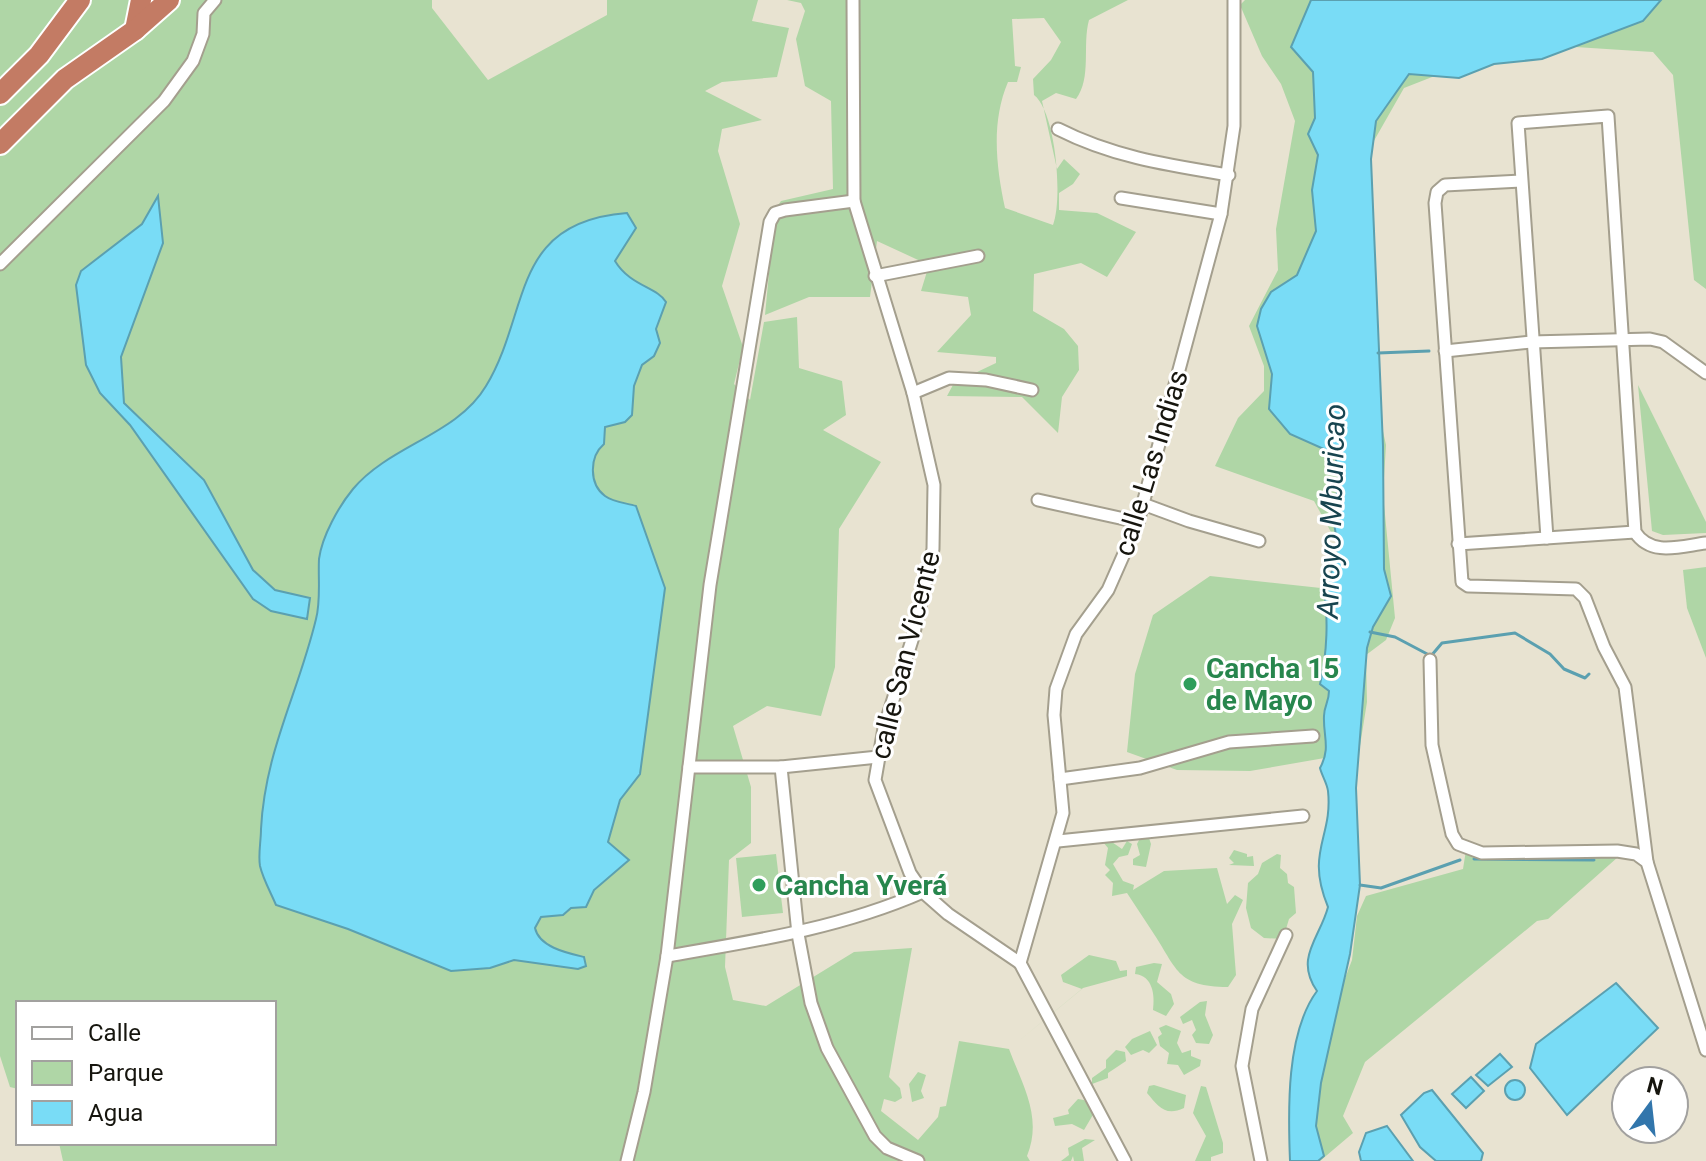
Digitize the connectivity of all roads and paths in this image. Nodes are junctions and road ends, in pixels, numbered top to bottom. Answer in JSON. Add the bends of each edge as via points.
{"nodes":[{"id":1,"x":80,"y":0,"type":"edge"},
{"id":2,"x":141,"y":0,"type":"edge"},
{"id":3,"x":169,"y":0,"type":"edge"},
{"id":4,"x":215,"y":0,"type":"edge"},
{"id":5,"x":853,"y":0,"type":"edge"},
{"id":6,"x":1234,"y":0,"type":"edge"},
{"id":7,"x":135,"y":30,"type":"junction"},
{"id":8,"x":0,"y":94,"type":"edge"},
{"id":9,"x":1058,"y":129,"type":"dead end"},
{"id":10,"x":0,"y":144,"type":"edge"},
{"id":11,"x":1229,"y":175,"type":"junction"},
{"id":12,"x":1521,"y":181,"type":"junction"},
{"id":13,"x":1121,"y":198,"type":"dead end"},
{"id":14,"x":854,"y":201,"type":"junction"},
{"id":15,"x":1221,"y":214,"type":"junction"},
{"id":16,"x":978,"y":256,"type":"dead end"},
{"id":17,"x":0,"y":264,"type":"edge"},
{"id":18,"x":875,"y":276,"type":"junction"},
{"id":19,"x":1622,"y":340,"type":"junction"},
{"id":20,"x":1531,"y":342,"type":"junction"},
{"id":21,"x":1445,"y":351,"type":"junction"},
{"id":22,"x":1706,"y":373,"type":"edge"},
{"id":23,"x":1032,"y":390,"type":"dead end"},
{"id":24,"x":913,"y":393,"type":"junction"},
{"id":25,"x":1038,"y":500,"type":"dead end"},
{"id":26,"x":1143,"y":504,"type":"junction"},
{"id":27,"x":1138,"y":522,"type":"junction"},
{"id":28,"x":1635,"y":532,"type":"junction"},
{"id":29,"x":1547,"y":538,"type":"junction"},
{"id":30,"x":1259,"y":541,"type":"dead end"},
{"id":31,"x":1706,"y":543,"type":"edge"},
{"id":32,"x":1458,"y":544,"type":"junction"},
{"id":33,"x":1430,"y":660,"type":"dead end"},
{"id":34,"x":1313,"y":736,"type":"dead end"},
{"id":35,"x":878,"y":757,"type":"junction"},
{"id":36,"x":689,"y":767,"type":"junction"},
{"id":37,"x":781,"y":767,"type":"junction"},
{"id":38,"x":1060,"y":779,"type":"junction"},
{"id":39,"x":1303,"y":816,"type":"dead end"},
{"id":40,"x":1058,"y":841,"type":"junction"},
{"id":41,"x":1650,"y":867,"type":"junction"},
{"id":42,"x":923,"y":892,"type":"junction"},
{"id":43,"x":798,"y":934,"type":"junction"},
{"id":44,"x":1286,"y":935,"type":"dead end"},
{"id":45,"x":667,"y":956,"type":"junction"},
{"id":46,"x":1020,"y":963,"type":"junction"},
{"id":47,"x":1706,"y":1050,"type":"edge"},
{"id":48,"x":627,"y":1161,"type":"edge"},
{"id":49,"x":918,"y":1161,"type":"edge"},
{"id":50,"x":1125,"y":1161,"type":"edge"},
{"id":51,"x":1261,"y":1161,"type":"edge"}],
"edges":[{"from":1,"to":8,"type":"highway","via":[[39,55]]},
{"from":2,"to":7,"type":"highway"},
{"from":3,"to":7,"type":"highway"},
{"from":4,"to":17,"type":"street","via":[[204,13],[193,61],[164,101]]},
{"from":5,"to":14,"type":"street","name":"calle San Vicente"},
{"from":6,"to":11,"type":"street","name":"calle Las Indias"},
{"from":7,"to":10,"type":"highway","via":[[65,79]]},
{"from":9,"to":11,"type":"street","via":[[1134,160]]},
{"from":11,"to":15,"type":"street","name":"calle Las Indias"},
{"from":12,"to":19,"type":"street","via":[[1518,123],[1608,116]]},
{"from":12,"to":20,"type":"street"},
{"from":12,"to":21,"type":"street","via":[[1445,185],[1437,192]]},
{"from":13,"to":15,"type":"street"},
{"from":14,"to":18,"type":"street","name":"calle San Vicente"},
{"from":14,"to":36,"type":"street","via":[[785,210],[770,222],[710,585]]},
{"from":15,"to":26,"type":"street","name":"calle Las Indias"},
{"from":16,"to":18,"type":"street"},
{"from":18,"to":24,"type":"street","name":"calle San Vicente"},
{"from":19,"to":20,"type":"street"},
{"from":19,"to":22,"type":"street","via":[[1663,342]]},
{"from":19,"to":28,"type":"street"},
{"from":20,"to":21,"type":"street"},
{"from":20,"to":29,"type":"street"},
{"from":21,"to":32,"type":"street"},
{"from":23,"to":24,"type":"street","via":[[949,378]]},
{"from":24,"to":35,"type":"street","name":"calle San Vicente","via":[[934,485],[933,549]]},
{"from":25,"to":27,"type":"street"},
{"from":26,"to":27,"type":"street","name":"calle Las Indias"},
{"from":26,"to":30,"type":"street"},
{"from":27,"to":38,"type":"street","name":"calle Las Indias","via":[[1121,566],[1076,634],[1056,689]]},
{"from":28,"to":29,"type":"street"},
{"from":28,"to":31,"type":"street","via":[[1641,541],[1659,548]]},
{"from":29,"to":32,"type":"street"},
{"from":32,"to":41,"type":"street","via":[[1462,582],[1468,586],[1576,589],[1585,598],[1625,687]]},
{"from":33,"to":41,"type":"street","via":[[1432,745],[1458,844],[1482,853],[1617,851],[1636,854]]},
{"from":34,"to":38,"type":"street","via":[[1229,742],[1140,768]]},
{"from":35,"to":37,"type":"street"},
{"from":35,"to":42,"type":"street","name":"calle San Vicente","via":[[875,780],[910,873]]},
{"from":36,"to":37,"type":"street"},
{"from":36,"to":45,"type":"street"},
{"from":37,"to":43,"type":"street"},
{"from":38,"to":40,"type":"street","name":"calle Las Indias","via":[[1063,813]]},
{"from":39,"to":40,"type":"street"},
{"from":40,"to":46,"type":"street","name":"calle Las Indias"},
{"from":41,"to":47,"type":"street"},
{"from":42,"to":43,"type":"street"},
{"from":42,"to":46,"type":"street","name":"calle San Vicente"},
{"from":43,"to":45,"type":"street"},
{"from":43,"to":49,"type":"street","via":[[811,1003],[827,1048],[875,1136],[887,1148]]},
{"from":44,"to":51,"type":"street","via":[[1252,1009],[1242,1066]]},
{"from":45,"to":48,"type":"street"},
{"from":46,"to":50,"type":"street"}]}
